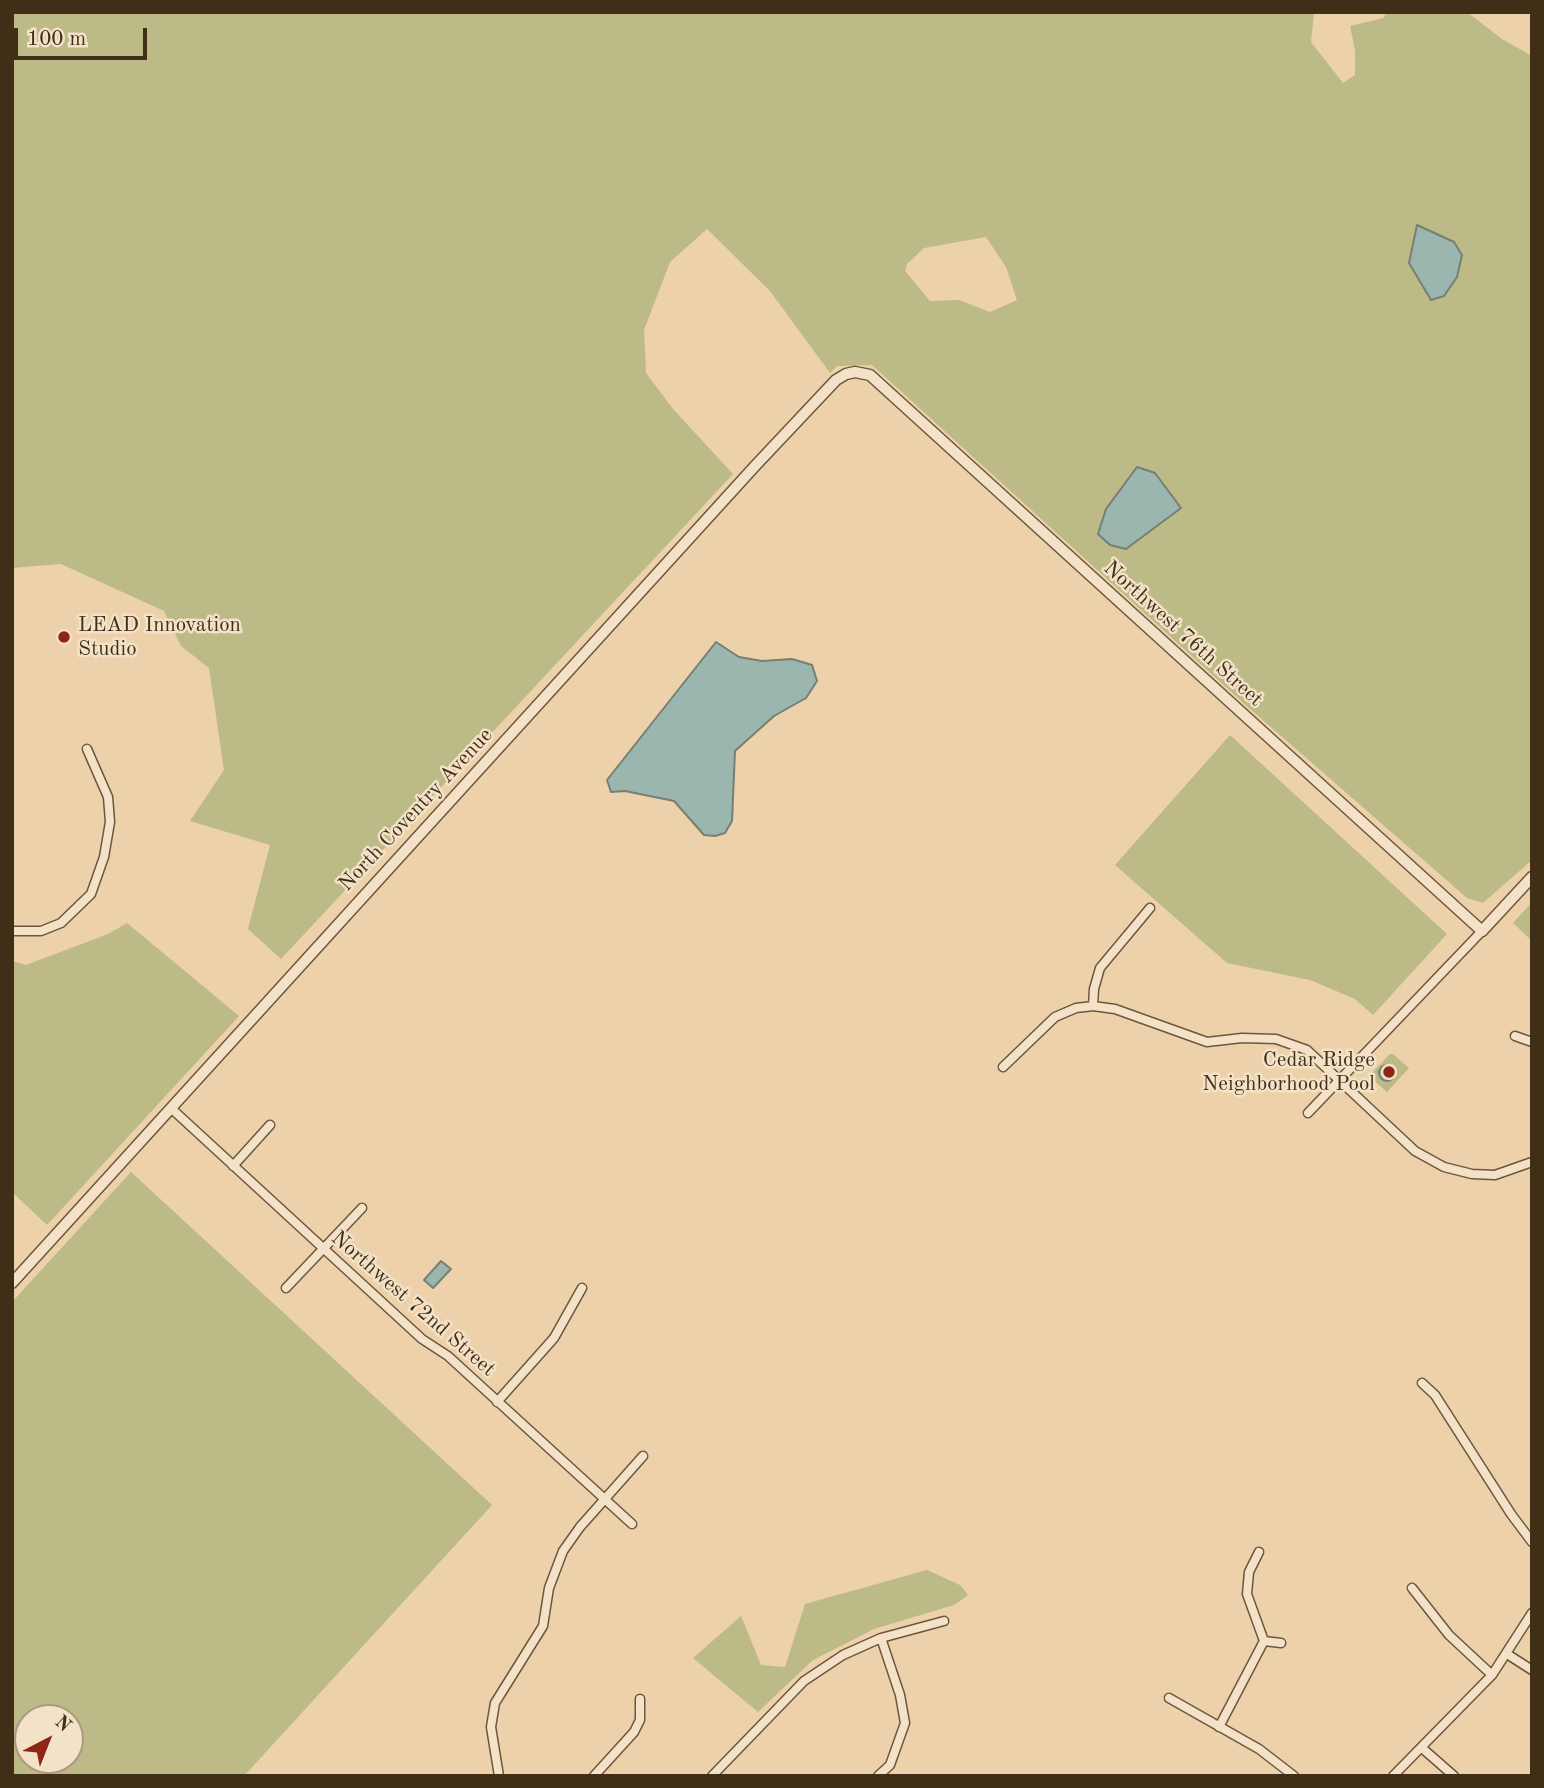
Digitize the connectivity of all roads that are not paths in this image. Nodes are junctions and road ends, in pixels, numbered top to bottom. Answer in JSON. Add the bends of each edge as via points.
{"nodes":[{"id":1,"x":855,"y":372,"type":"joint"},
{"id":2,"x":87,"y":749,"type":"dead end"},
{"id":3,"x":1532,"y":877,"type":"edge"},
{"id":4,"x":1150,"y":908,"type":"dead end"},
{"id":5,"x":12,"y":931,"type":"edge"},
{"id":6,"x":1482,"y":931,"type":"junction"},
{"id":7,"x":1093,"y":1006,"type":"junction"},
{"id":8,"x":1515,"y":1036,"type":"dead end"},
{"id":9,"x":1532,"y":1042,"type":"edge"},
{"id":10,"x":1003,"y":1067,"type":"dead end"},
{"id":11,"x":1340,"y":1078,"type":"junction"},
{"id":12,"x":173,"y":1110,"type":"junction"},
{"id":13,"x":1308,"y":1113,"type":"dead end"},
{"id":14,"x":270,"y":1125,"type":"dead end"},
{"id":15,"x":1532,"y":1162,"type":"edge"},
{"id":16,"x":233,"y":1166,"type":"junction"},
{"id":17,"x":362,"y":1208,"type":"dead end"},
{"id":18,"x":324,"y":1249,"type":"junction"},
{"id":19,"x":12,"y":1283,"type":"edge"},
{"id":20,"x":286,"y":1288,"type":"dead end"},
{"id":21,"x":582,"y":1288,"type":"dead end"},
{"id":22,"x":1422,"y":1383,"type":"dead end"},
{"id":23,"x":497,"y":1402,"type":"junction"},
{"id":24,"x":643,"y":1457,"type":"dead end"},
{"id":25,"x":605,"y":1499,"type":"junction"},
{"id":26,"x":632,"y":1524,"type":"dead end"},
{"id":27,"x":1532,"y":1542,"type":"edge"},
{"id":28,"x":1259,"y":1552,"type":"dead end"},
{"id":29,"x":1412,"y":1588,"type":"dead end"},
{"id":30,"x":1532,"y":1613,"type":"edge"},
{"id":31,"x":944,"y":1621,"type":"dead end"},
{"id":32,"x":881,"y":1638,"type":"junction"},
{"id":33,"x":1264,"y":1641,"type":"junction"},
{"id":34,"x":1281,"y":1643,"type":"dead end"},
{"id":35,"x":1507,"y":1654,"type":"junction"},
{"id":36,"x":1532,"y":1670,"type":"edge"},
{"id":37,"x":1492,"y":1675,"type":"junction"},
{"id":38,"x":1169,"y":1698,"type":"dead end"},
{"id":39,"x":640,"y":1699,"type":"dead end"},
{"id":40,"x":1219,"y":1727,"type":"junction"},
{"id":41,"x":1422,"y":1748,"type":"junction"},
{"id":42,"x":499,"y":1776,"type":"edge"},
{"id":43,"x":594,"y":1776,"type":"edge"},
{"id":44,"x":712,"y":1776,"type":"edge"},
{"id":45,"x":878,"y":1776,"type":"edge"},
{"id":46,"x":1294,"y":1776,"type":"edge"},
{"id":47,"x":1394,"y":1776,"type":"edge"},
{"id":48,"x":1454,"y":1776,"type":"edge"}],
"edges":[{"from":1,"to":6,"type":"street","name":"Northwest 76th Street","via":[[870,375]]},
{"from":1,"to":12,"type":"street","name":"North Coventry Avenue","via":[[836,380],[755,466],[280,986]]},
{"from":2,"to":5,"type":"street","via":[[108,797],[110,822],[91,894],[61,923],[41,931]]},
{"from":3,"to":6,"type":"street"},
{"from":4,"to":7,"type":"street","via":[[1100,968]]},
{"from":6,"to":11,"type":"street"},
{"from":7,"to":10,"type":"street","via":[[1055,1017]]},
{"from":7,"to":11,"type":"street","via":[[1115,1009],[1206,1042],[1276,1039],[1307,1050]]},
{"from":8,"to":9,"type":"street"},
{"from":11,"to":13,"type":"street"},
{"from":11,"to":15,"type":"street","via":[[1415,1151],[1444,1167],[1495,1175]]},
{"from":12,"to":16,"type":"street","name":"Northwest 72nd Street"},
{"from":12,"to":19,"type":"street","name":"North Coventry Avenue"},
{"from":14,"to":16,"type":"street"},
{"from":16,"to":18,"type":"street","name":"Northwest 72nd Street"},
{"from":17,"to":18,"type":"street"},
{"from":18,"to":20,"type":"street"},
{"from":18,"to":23,"type":"street","name":"Northwest 72nd Street"},
{"from":21,"to":23,"type":"street","via":[[554,1338]]},
{"from":22,"to":27,"type":"street","via":[[1435,1395]]},
{"from":23,"to":25,"type":"street","name":"Northwest 72nd Street"},
{"from":24,"to":25,"type":"street"},
{"from":25,"to":26,"type":"street","name":"Northwest 72nd Street"},
{"from":25,"to":42,"type":"street","via":[[563,1551],[549,1588],[543,1626],[495,1703],[491,1727]]},
{"from":28,"to":33,"type":"street","via":[[1249,1572],[1247,1594]]},
{"from":29,"to":37,"type":"street","via":[[1449,1635]]},
{"from":30,"to":35,"type":"street"},
{"from":31,"to":32,"type":"street"},
{"from":32,"to":44,"type":"street","via":[[843,1655],[804,1681]]},
{"from":32,"to":45,"type":"street","via":[[905,1723],[890,1765]]},
{"from":33,"to":34,"type":"street"},
{"from":33,"to":40,"type":"street"},
{"from":35,"to":36,"type":"street"},
{"from":35,"to":37,"type":"street"},
{"from":37,"to":41,"type":"street"},
{"from":38,"to":40,"type":"street"},
{"from":39,"to":43,"type":"street","via":[[634,1732]]},
{"from":40,"to":46,"type":"street"},
{"from":41,"to":47,"type":"street"},
{"from":41,"to":48,"type":"street"}]}
